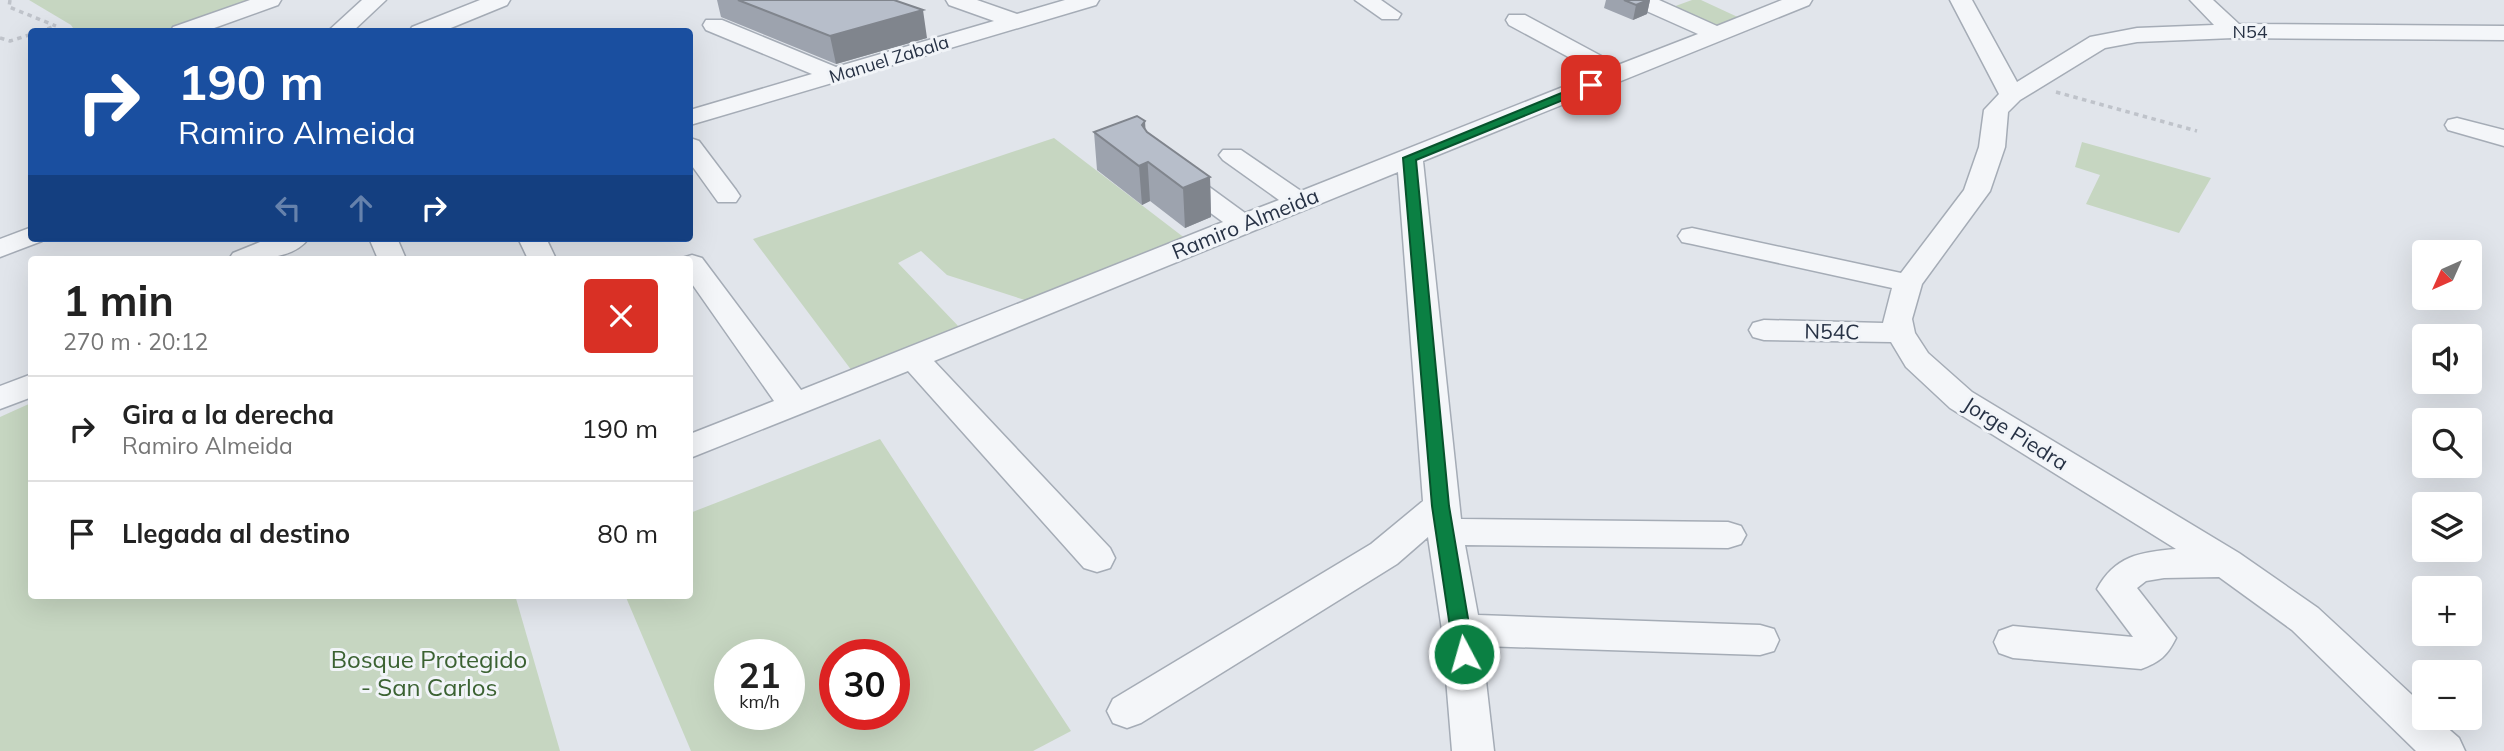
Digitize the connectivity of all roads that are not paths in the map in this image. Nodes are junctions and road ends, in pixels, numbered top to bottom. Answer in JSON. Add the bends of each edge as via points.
{"nodes":[{"id":1,"x":270,"y":0,"type":"edge"},
{"id":2,"x":375,"y":0,"type":"edge"},
{"id":3,"x":499,"y":0,"type":"edge"},
{"id":4,"x":957,"y":0,"type":"edge"},
{"id":5,"x":1088,"y":0,"type":"edge"},
{"id":6,"x":1366,"y":0,"type":"edge"},
{"id":7,"x":1641,"y":0,"type":"edge"},
{"id":8,"x":1801,"y":0,"type":"edge"},
{"id":9,"x":1961,"y":0,"type":"edge"},
{"id":10,"x":2201,"y":0,"type":"edge"},
{"id":11,"x":1390,"y":14,"type":"dead end"},
{"id":12,"x":1517,"y":20,"type":"dead end"},
{"id":13,"x":1016,"y":21,"type":"junction"},
{"id":14,"x":714,"y":25,"type":"dead end"},
{"id":15,"x":192,"y":28,"type":"edge"},
{"id":16,"x":343,"y":28,"type":"edge"},
{"id":17,"x":430,"y":28,"type":"edge"},
{"id":18,"x":2233,"y":31,"type":"junction"},
{"id":19,"x":1717,"y":34,"type":"junction"},
{"id":20,"x":2498,"y":36,"type":"edge"},
{"id":21,"x":1617,"y":74,"type":"junction"},
{"id":22,"x":834,"y":75,"type":"junction"},
{"id":23,"x":2020,"y":90,"type":"junction"},
{"id":24,"x":693,"y":97,"type":"edge"},
{"id":25,"x":716,"y":110,"type":"junction"},
{"id":26,"x":693,"y":117,"type":"edge"},
{"id":27,"x":2457,"y":125,"type":"dead end"},
{"id":28,"x":2504,"y":138,"type":"edge"},
{"id":29,"x":693,"y":150,"type":"edge"},
{"id":30,"x":1232,"y":155,"type":"dead end"},
{"id":31,"x":1410,"y":158,"type":"junction"},
{"id":32,"x":1160,"y":164,"type":"edge"},
{"id":33,"x":727,"y":196,"type":"dead end"},
{"id":34,"x":1298,"y":201,"type":"junction"},
{"id":35,"x":1241,"y":223,"type":"junction"},
{"id":36,"x":1692,"y":236,"type":"dead end"},
{"id":37,"x":28,"y":237,"type":"edge"},
{"id":38,"x":285,"y":242,"type":"edge"},
{"id":39,"x":0,"y":249,"type":"edge"},
{"id":40,"x":250,"y":256,"type":"edge"},
{"id":41,"x":693,"y":265,"type":"edge"},
{"id":42,"x":1908,"y":283,"type":"junction"},
{"id":43,"x":1764,"y":330,"type":"dead end"},
{"id":44,"x":1900,"y":333,"type":"junction"},
{"id":45,"x":914,"y":358,"type":"junction"},
{"id":46,"x":28,"y":386,"type":"edge"},
{"id":47,"x":0,"y":398,"type":"edge"},
{"id":48,"x":793,"y":403,"type":"junction"},
{"id":49,"x":693,"y":446,"type":"edge"},
{"id":50,"x":1444,"y":519,"type":"junction"},
{"id":51,"x":1728,"y":535,"type":"dead end"},
{"id":52,"x":1097,"y":558,"type":"dead end"},
{"id":53,"x":2226,"y":563,"type":"junction"},
{"id":54,"x":1461,"y":630,"type":"junction"},
{"id":55,"x":1760,"y":640,"type":"dead end"},
{"id":56,"x":2013,"y":642,"type":"dead end"},
{"id":57,"x":1127,"y":711,"type":"dead end"},
{"id":58,"x":1473,"y":751,"type":"edge"},
{"id":59,"x":2444,"y":751,"type":"edge"}],
"edges":[{"from":1,"to":15,"type":"street"},
{"from":2,"to":16,"type":"street"},
{"from":3,"to":17,"type":"street"},
{"from":4,"to":13,"type":"street"},
{"from":5,"to":13,"type":"street","name":"Manuel Zabala"},
{"from":6,"to":11,"type":"street"},
{"from":7,"to":19,"type":"street"},
{"from":8,"to":19,"type":"street","name":"Ramiro Almeida"},
{"from":9,"to":23,"type":"street"},
{"from":10,"to":18,"type":"street"},
{"from":12,"to":21,"type":"street"},
{"from":13,"to":22,"type":"street","name":"Manuel Zabala"},
{"from":14,"to":22,"type":"street"},
{"from":18,"to":20,"type":"street","name":"N54"},
{"from":18,"to":23,"type":"street","name":"N54","via":[[2137,35],[2098,42]]},
{"from":19,"to":21,"type":"street","name":"Ramiro Almeida"},
{"from":21,"to":31,"type":"street","name":"Ramiro Almeida"},
{"from":22,"to":25,"type":"street","name":"Manuel Zabala"},
{"from":23,"to":42,"type":"street","via":[[1996,110],[1992,147],[1977,191]]},
{"from":24,"to":25,"type":"street"},
{"from":25,"to":26,"type":"street","name":"Manuel Zabala"},
{"from":27,"to":28,"type":"street"},
{"from":29,"to":33,"type":"street"},
{"from":30,"to":34,"type":"street"},
{"from":31,"to":34,"type":"street","name":"Ramiro Almeida"},
{"from":31,"to":50,"type":"street"},
{"from":32,"to":35,"type":"street"},
{"from":34,"to":35,"type":"street","name":"Ramiro Almeida"},
{"from":35,"to":45,"type":"street","name":"Ramiro Almeida"},
{"from":36,"to":42,"type":"street"},
{"from":37,"to":39,"type":"street"},
{"from":38,"to":40,"type":"street"},
{"from":41,"to":48,"type":"street"},
{"from":42,"to":44,"type":"street","via":[[1897,319]]},
{"from":43,"to":44,"type":"street","name":"N54C"},
{"from":44,"to":53,"type":"street","name":"Jorge Piedra","via":[[1917,360],[1961,400]]},
{"from":45,"to":48,"type":"street","name":"Ramiro Almeida"},
{"from":45,"to":52,"type":"street"},
{"from":46,"to":47,"type":"street"},
{"from":48,"to":49,"type":"street","name":"Ramiro Almeida"},
{"from":50,"to":51,"type":"street"},
{"from":50,"to":54,"type":"street"},
{"from":50,"to":57,"type":"street"},
{"from":53,"to":56,"type":"street","via":[[2144,566],[2119,577],[2116,589],[2157,638],[2141,653]]},
{"from":53,"to":59,"type":"street","name":"Jorge Piedra","via":[[2305,619]]},
{"from":54,"to":55,"type":"street"},
{"from":54,"to":58,"type":"street"}]}
